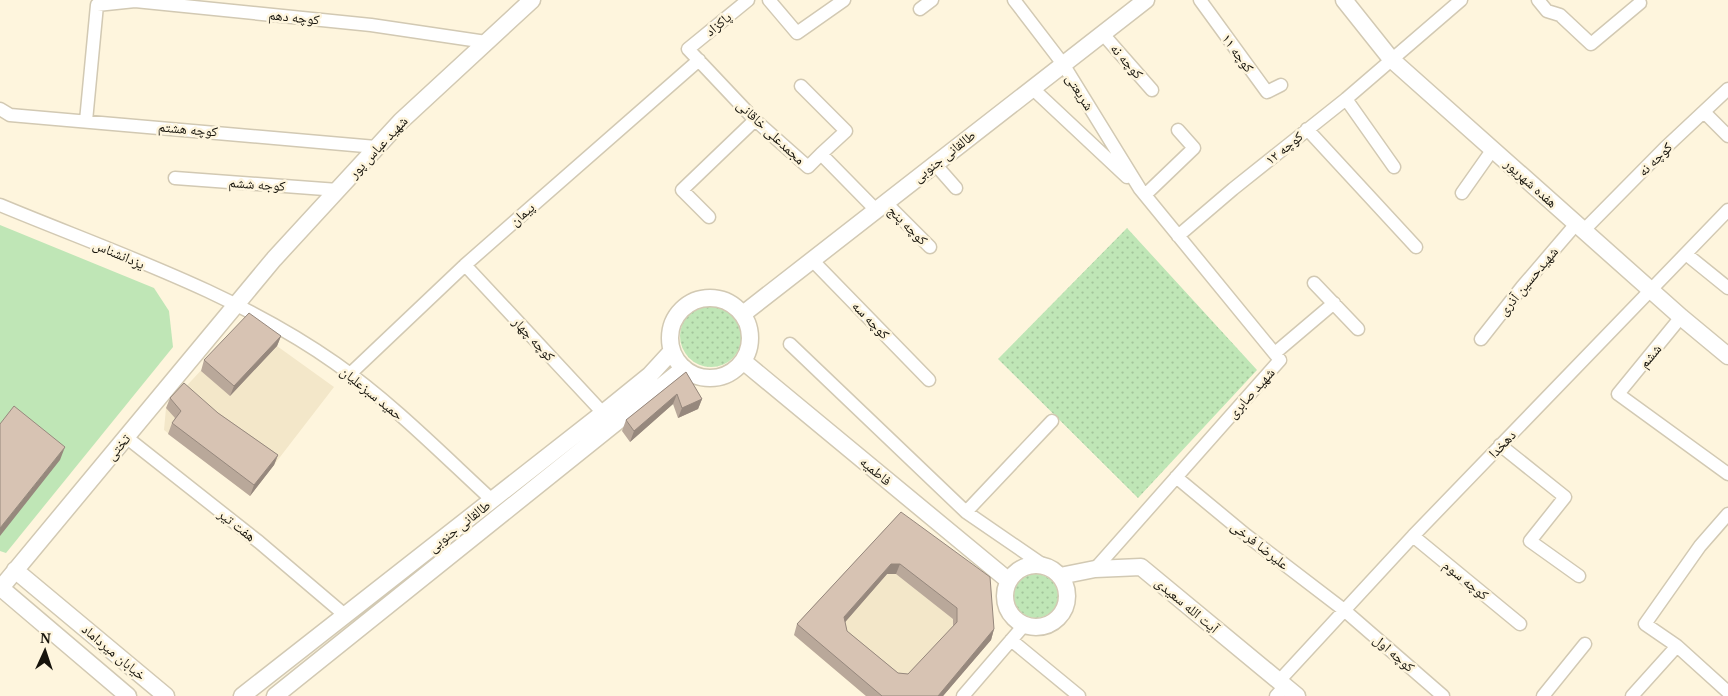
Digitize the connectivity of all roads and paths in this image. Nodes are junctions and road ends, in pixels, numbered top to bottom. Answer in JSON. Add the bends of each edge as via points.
{"nodes":[{"id":1,"x":532,"y":0,"type":"edge"},
{"id":2,"x":748,"y":0,"type":"edge"},
{"id":3,"x":769,"y":0,"type":"edge"},
{"id":4,"x":844,"y":0,"type":"edge"},
{"id":5,"x":932,"y":0,"type":"edge"},
{"id":6,"x":1014,"y":0,"type":"edge"},
{"id":7,"x":1146,"y":0,"type":"edge"},
{"id":8,"x":1200,"y":0,"type":"edge"},
{"id":9,"x":1344,"y":0,"type":"edge"},
{"id":10,"x":1461,"y":0,"type":"edge"},
{"id":11,"x":1538,"y":0,"type":"edge"},
{"id":12,"x":1640,"y":2,"type":"dead end"},
{"id":13,"x":920,"y":10,"type":"dead end"},
{"id":14,"x":1102,"y":32,"type":"junction"},
{"id":15,"x":486,"y":42,"type":"junction"},
{"id":16,"x":688,"y":49,"type":"joint"},
{"id":17,"x":1390,"y":59,"type":"junction"},
{"id":18,"x":699,"y":60,"type":"junction"},
{"id":19,"x":1063,"y":64,"type":"junction"},
{"id":20,"x":1280,"y":85,"type":"dead end"},
{"id":21,"x":801,"y":86,"type":"dead end"},
{"id":22,"x":1032,"y":88,"type":"junction"},
{"id":23,"x":1152,"y":90,"type":"dead end"},
{"id":24,"x":1728,"y":90,"type":"edge"},
{"id":25,"x":1346,"y":99,"type":"junction"},
{"id":26,"x":0,"y":110,"type":"edge"},
{"id":27,"x":1704,"y":112,"type":"junction"},
{"id":28,"x":755,"y":120,"type":"junction"},
{"id":29,"x":86,"y":121,"type":"junction"},
{"id":30,"x":1178,"y":130,"type":"dead end"},
{"id":31,"x":1307,"y":130,"type":"junction"},
{"id":32,"x":1728,"y":136,"type":"edge"},
{"id":33,"x":376,"y":147,"type":"junction"},
{"id":34,"x":1493,"y":149,"type":"junction"},
{"id":35,"x":820,"y":154,"type":"junction"},
{"id":36,"x":934,"y":163,"type":"junction"},
{"id":37,"x":1394,"y":167,"type":"dead end"},
{"id":38,"x":176,"y":178,"type":"dead end"},
{"id":39,"x":956,"y":188,"type":"dead end"},
{"id":40,"x":338,"y":190,"type":"junction"},
{"id":41,"x":1143,"y":192,"type":"junction"},
{"id":42,"x":1462,"y":193,"type":"dead end"},
{"id":43,"x":0,"y":205,"type":"edge"},
{"id":44,"x":880,"y":206,"type":"junction"},
{"id":45,"x":1728,"y":210,"type":"edge"},
{"id":46,"x":709,"y":217,"type":"dead end"},
{"id":47,"x":1580,"y":227,"type":"junction"},
{"id":48,"x":1178,"y":236,"type":"junction"},
{"id":49,"x":1416,"y":246,"type":"dead end"},
{"id":50,"x":930,"y":247,"type":"dead end"},
{"id":51,"x":1686,"y":254,"type":"junction"},
{"id":52,"x":812,"y":260,"type":"junction"},
{"id":53,"x":465,"y":265,"type":"junction"},
{"id":54,"x":1314,"y":283,"type":"dead end"},
{"id":55,"x":1728,"y":288,"type":"edge"},
{"id":56,"x":1651,"y":290,"type":"junction"},
{"id":57,"x":1334,"y":302,"type":"junction"},
{"id":58,"x":237,"y":306,"type":"junction"},
{"id":59,"x":743,"y":314,"type":"junction"},
{"id":60,"x":1681,"y":317,"type":"junction"},
{"id":61,"x":1358,"y":329,"type":"dead end"},
{"id":62,"x":1481,"y":340,"type":"dead end"},
{"id":63,"x":790,"y":344,"type":"dead end"},
{"id":64,"x":672,"y":351,"type":"junction"},
{"id":65,"x":1275,"y":353,"type":"junction"},
{"id":66,"x":1728,"y":356,"type":"edge"},
{"id":67,"x":743,"y":361,"type":"junction"},
{"id":68,"x":684,"y":368,"type":"junction"},
{"id":69,"x":350,"y":374,"type":"junction"},
{"id":70,"x":929,"y":380,"type":"dead end"},
{"id":71,"x":603,"y":413,"type":"junction"},
{"id":72,"x":1052,"y":421,"type":"dead end"},
{"id":73,"x":126,"y":438,"type":"junction"},
{"id":74,"x":1500,"y":445,"type":"junction"},
{"id":75,"x":1728,"y":474,"type":"edge"},
{"id":76,"x":1176,"y":477,"type":"junction"},
{"id":77,"x":492,"y":500,"type":"junction"},
{"id":78,"x":966,"y":512,"type":"junction"},
{"id":79,"x":1728,"y":514,"type":"edge"},
{"id":80,"x":1413,"y":536,"type":"junction"},
{"id":81,"x":1046,"y":567,"type":"junction"},
{"id":82,"x":1095,"y":569,"type":"junction"},
{"id":83,"x":15,"y":570,"type":"junction"},
{"id":84,"x":1060,"y":576,"type":"junction"},
{"id":85,"x":1579,"y":576,"type":"dead end"},
{"id":86,"x":1009,"y":581,"type":"junction"},
{"id":87,"x":1,"y":588,"type":"edge"},
{"id":88,"x":1344,"y":610,"type":"junction"},
{"id":89,"x":346,"y":616,"type":"junction"},
{"id":90,"x":1025,"y":624,"type":"junction"},
{"id":91,"x":1520,"y":624,"type":"dead end"},
{"id":92,"x":1011,"y":640,"type":"junction"},
{"id":93,"x":1585,"y":644,"type":"dead end"},
{"id":94,"x":1678,"y":646,"type":"junction"},
{"id":95,"x":120,"y":658,"type":"junction"},
{"id":96,"x":104,"y":675,"type":"junction"},
{"id":97,"x":1284,"y":690,"type":"edge"},
{"id":98,"x":1728,"y":692,"type":"edge"},
{"id":99,"x":128,"y":696,"type":"edge"},
{"id":100,"x":166,"y":696,"type":"edge"},
{"id":101,"x":242,"y":696,"type":"edge"},
{"id":102,"x":275,"y":696,"type":"edge"},
{"id":103,"x":963,"y":696,"type":"edge"},
{"id":104,"x":1079,"y":696,"type":"edge"},
{"id":105,"x":1443,"y":696,"type":"edge"},
{"id":106,"x":1542,"y":696,"type":"edge"},
{"id":107,"x":1632,"y":696,"type":"edge"}],
"edges":[{"from":1,"to":15,"type":"main road","name":"شهید عباس پور"},
{"from":2,"to":16,"type":"street","name":"پاکزاد"},
{"from":3,"to":4,"type":"street","via":[[797,33]]},
{"from":5,"to":13,"type":"street"},
{"from":6,"to":19,"type":"street","name":"شریعتی"},
{"from":7,"to":14,"type":"main road","name":"طالقانی جنوبی"},
{"from":8,"to":20,"type":"street","name":"کوچه ۱۱","via":[[1267,92]]},
{"from":9,"to":17,"type":"main road","name":"هفده شهریور"},
{"from":10,"to":17,"type":"street","name":"کوچه ۱۲"},
{"from":11,"to":12,"type":"street","via":[[1547,10],[1560,15],[1591,44]]},
{"from":14,"to":19,"type":"main road","name":"طالقانی جنوبی"},
{"from":14,"to":23,"type":"street","name":"کوچه نه"},
{"from":15,"to":29,"type":"street","name":"کوچه دهم","via":[[370,25],[135,1],[97,4]]},
{"from":15,"to":33,"type":"main road","name":"شهید عباس پور"},
{"from":16,"to":18,"type":"street","name":"مجمدعلی خاقانی"},
{"from":17,"to":25,"type":"street","name":"کوچه ۱۲"},
{"from":17,"to":34,"type":"main road","name":"هفده شهریور"},
{"from":18,"to":28,"type":"street","name":"مجمدعلی خاقانی"},
{"from":18,"to":53,"type":"street","name":"پیمان"},
{"from":19,"to":22,"type":"main road","name":"طالقانی جنوبی"},
{"from":19,"to":41,"type":"street","name":"شریعتی"},
{"from":21,"to":35,"type":"street","via":[[846,131]]},
{"from":22,"to":36,"type":"main road","name":"طالقانی جنوبی"},
{"from":22,"to":41,"type":"street"},
{"from":24,"to":27,"type":"street","name":"کوچه نه"},
{"from":25,"to":31,"type":"street","name":"کوچه ۱۲"},
{"from":25,"to":37,"type":"street"},
{"from":26,"to":29,"type":"street","name":"کوچه هشتم","via":[[10,115]]},
{"from":27,"to":32,"type":"street"},
{"from":27,"to":47,"type":"street","name":"کوچه نه"},
{"from":28,"to":35,"type":"street","name":"مجمدعلی خاقانی","via":[[808,167]]},
{"from":28,"to":46,"type":"street","via":[[682,190]]},
{"from":29,"to":33,"type":"street","name":"کوچه هشتم"},
{"from":30,"to":41,"type":"street","via":[[1194,148]]},
{"from":31,"to":48,"type":"street","name":"کوچه ۱۲"},
{"from":31,"to":49,"type":"street"},
{"from":33,"to":40,"type":"main road","name":"شهید عباس پور"},
{"from":34,"to":42,"type":"street"},
{"from":34,"to":47,"type":"main road","name":"هفده شهریور"},
{"from":35,"to":44,"type":"street","name":"مجمدعلی خاقانی"},
{"from":36,"to":39,"type":"street"},
{"from":36,"to":44,"type":"main road","name":"طالقانی جنوبی"},
{"from":38,"to":40,"type":"street","name":"کوجه ششم"},
{"from":40,"to":58,"type":"main road","name":"شهید عباس پور","via":[[274,259]]},
{"from":41,"to":48,"type":"street","name":"شهید صابری"},
{"from":43,"to":58,"type":"street","name":"یزدانشناس"},
{"from":44,"to":50,"type":"street","name":"کوچه پنج"},
{"from":44,"to":52,"type":"main road","name":"طالقانی جنوبی"},
{"from":45,"to":51,"type":"street","name":"دهخدا"},
{"from":47,"to":56,"type":"main road","name":"هفده شهریور"},
{"from":47,"to":62,"type":"street","name":"شهیدحسین آذری","via":[[1522,286]]},
{"from":48,"to":65,"type":"street","name":"شهید صابری"},
{"from":51,"to":55,"type":"street"},
{"from":51,"to":56,"type":"street","name":"دهخدا"},
{"from":52,"to":59,"type":"main road","name":"طالقانی جنوبی"},
{"from":52,"to":70,"type":"street","name":"کوچه سه"},
{"from":53,"to":69,"type":"street","name":"پیمان"},
{"from":53,"to":71,"type":"street","name":"کوچه چهار"},
{"from":54,"to":57,"type":"street"},
{"from":56,"to":60,"type":"main road","name":"هفده شهریور"},
{"from":56,"to":74,"type":"street","name":"دهخدا"},
{"from":57,"to":61,"type":"street"},
{"from":57,"to":65,"type":"street"},
{"from":58,"to":69,"type":"street","name":"حمید سبزعلیان"},
{"from":58,"to":73,"type":"main road","name":"تختی"},
{"from":59,"to":64,"type":"main road","via":[[722,299],[710,297],[691,302],[671,326]]},
{"from":59,"to":67,"type":"main road","via":[[750,337],[749,350]]},
{"from":60,"to":66,"type":"main road","name":"هفده شهریور"},
{"from":60,"to":75,"type":"street","name":"ششم","via":[[1618,394]]},
{"from":63,"to":78,"type":"street"},
{"from":64,"to":68,"type":"main road"},
{"from":64,"to":71,"type":"main road","name":"طالقانی جنوبی","via":[[650,375]]},
{"from":65,"to":76,"type":"street","name":"شهید صابری","via":[[1280,360]]},
{"from":67,"to":68,"type":"main road","via":[[734,370],[715,377],[695,375]]},
{"from":67,"to":86,"type":"main road","name":"فاطمیه"},
{"from":68,"to":102,"type":"main road","name":"طالقانی جنوبی"},
{"from":69,"to":77,"type":"street","name":"حمید سبزعلیان"},
{"from":71,"to":77,"type":"main road","name":"طالقانی جنوبی"},
{"from":72,"to":78,"type":"street"},
{"from":73,"to":83,"type":"main road","name":"تختی"},
{"from":73,"to":89,"type":"street","name":"هفت تیر","via":[[259,542]]},
{"from":74,"to":80,"type":"street","name":"دهخدا"},
{"from":74,"to":85,"type":"street","via":[[1565,498],[1530,540]]},
{"from":76,"to":82,"type":"street","name":"شهید صابری"},
{"from":76,"to":88,"type":"street","name":"علیرضا فرخی"},
{"from":77,"to":89,"type":"main road","name":"طالقانی جنوبی"},
{"from":78,"to":81,"type":"street"},
{"from":79,"to":94,"type":"street","via":[[1700,546],[1644,624]]},
{"from":80,"to":88,"type":"street","name":"دهخدا"},
{"from":80,"to":91,"type":"street","name":"کوچه سوم"},
{"from":81,"to":84,"type":"main road"},
{"from":81,"to":86,"type":"main road","via":[[1038,565],[1021,569]]},
{"from":82,"to":84,"type":"main road","name":"آیت الله سعیدی"},
{"from":82,"to":97,"type":"main road","name":"آیت الله سعیدی","via":[[1141,567]]},
{"from":83,"to":87,"type":"main road","name":"تختی"},
{"from":83,"to":95,"type":"main road","name":"خیابان میرداماد"},
{"from":84,"to":90,"type":"main road","via":[[1067,595],[1061,614],[1044,625]]},
{"from":86,"to":90,"type":"main road","via":[[1006,591],[1009,611]]},
{"from":87,"to":96,"type":"main road","name":"خیابان میرداماد"},
{"from":88,"to":97,"type":"street","name":"دهخدا"},
{"from":88,"to":105,"type":"street","name":"کوچه اول"},
{"from":89,"to":101,"type":"main road","name":"طالقانی جنوبی"},
{"from":90,"to":92,"type":"street"},
{"from":92,"to":103,"type":"street"},
{"from":92,"to":104,"type":"street"},
{"from":93,"to":106,"type":"street"},
{"from":94,"to":98,"type":"street"},
{"from":94,"to":107,"type":"street"},
{"from":95,"to":96,"type":"main road"},
{"from":95,"to":100,"type":"main road","name":"خیابان میرداماد"},
{"from":96,"to":99,"type":"main road","name":"خیابان میرداماد"}]}
